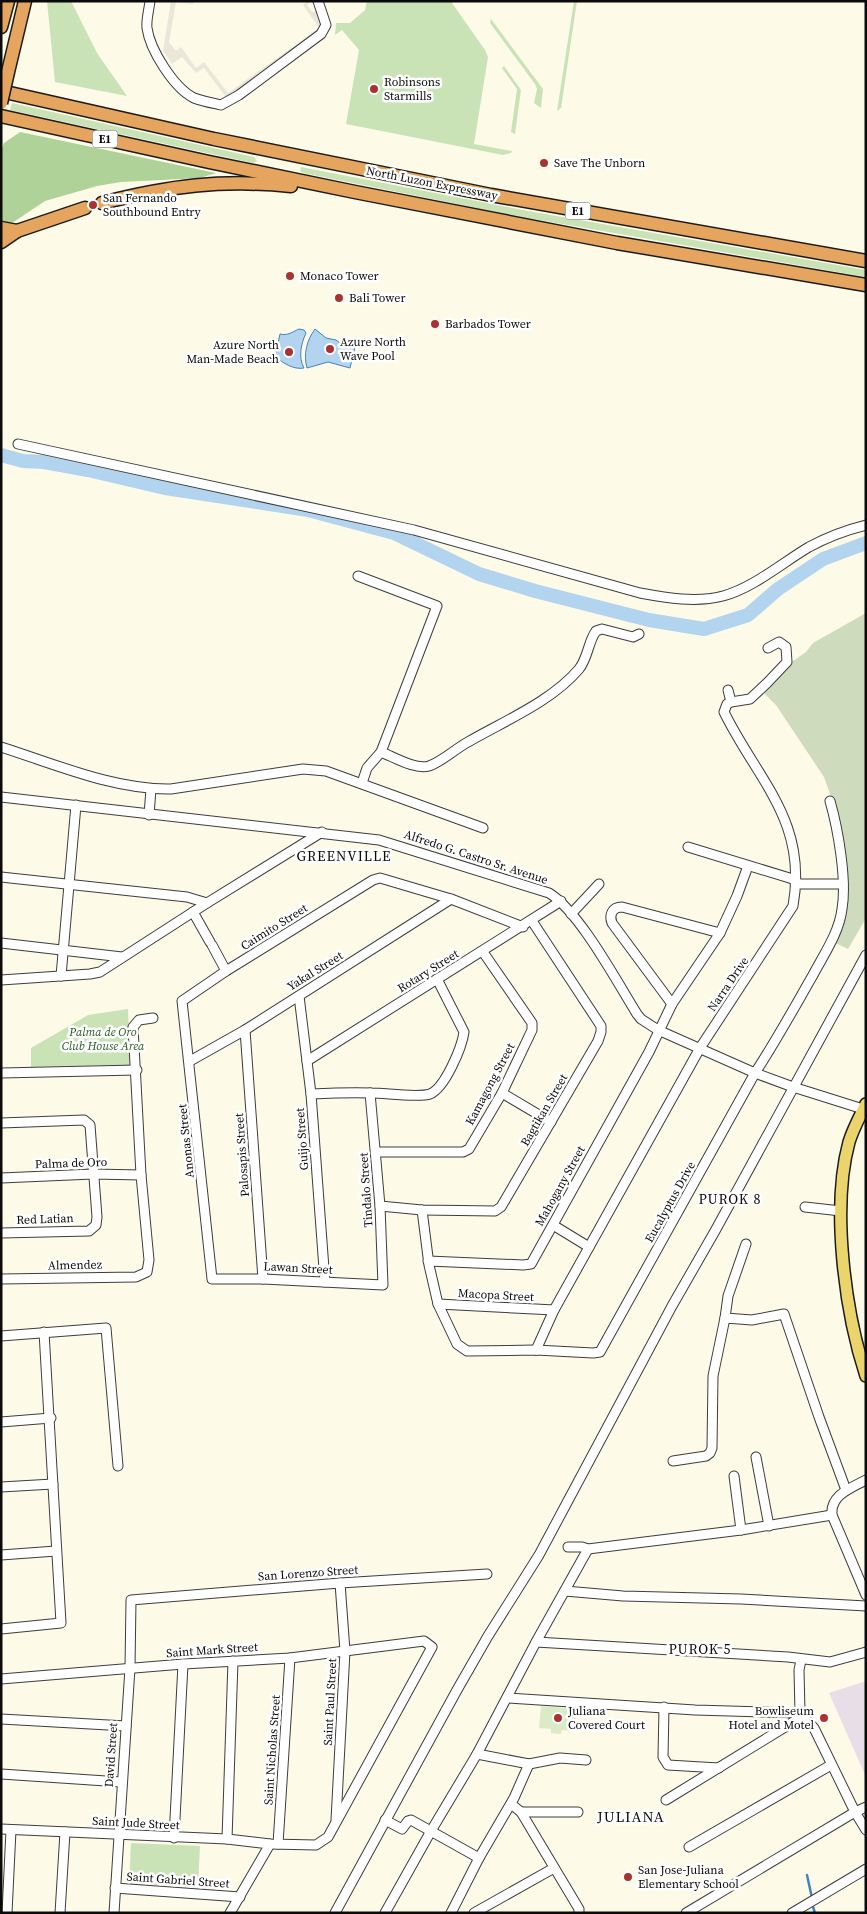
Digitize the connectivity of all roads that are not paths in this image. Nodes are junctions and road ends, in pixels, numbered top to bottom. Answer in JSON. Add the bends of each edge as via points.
{"nodes":[{"id":1,"x":4,"y":1,"type":"edge"},
{"id":2,"x":8,"y":1,"type":"edge"},
{"id":3,"x":25,"y":1,"type":"edge"},
{"id":4,"x":150,"y":1,"type":"edge"},
{"id":5,"x":318,"y":1,"type":"edge"},
{"id":6,"x":2,"y":26,"type":"edge"},
{"id":7,"x":1,"y":91,"type":"edge"},
{"id":8,"x":1,"y":102,"type":"edge"},
{"id":9,"x":1,"y":116,"type":"edge"},
{"id":10,"x":355,"y":192,"type":"junction"},
{"id":11,"x":102,"y":203,"type":"dead end"},
{"id":12,"x":85,"y":208,"type":"dead end"},
{"id":13,"x":1,"y":228,"type":"edge"},
{"id":14,"x":17,"y":231,"type":"junction"},
{"id":15,"x":1,"y":242,"type":"edge"},
{"id":16,"x":866,"y":261,"type":"edge"},
{"id":17,"x":866,"y":285,"type":"edge"},
{"id":18,"x":18,"y":444,"type":"dead end"},
{"id":19,"x":866,"y":525,"type":"edge"},
{"id":20,"x":358,"y":576,"type":"dead end"},
{"id":21,"x":639,"y":634,"type":"dead end"},
{"id":22,"x":768,"y":648,"type":"dead end"},
{"id":23,"x":728,"y":690,"type":"dead end"},
{"id":24,"x":731,"y":702,"type":"junction"},
{"id":25,"x":1,"y":747,"type":"edge"},
{"id":26,"x":382,"y":752,"type":"junction"},
{"id":27,"x":362,"y":783,"type":"junction"},
{"id":28,"x":151,"y":789,"type":"junction"},
{"id":29,"x":1,"y":797,"type":"edge"},
{"id":30,"x":830,"y":800,"type":"dead end"},
{"id":31,"x":76,"y":805,"type":"junction"},
{"id":32,"x":149,"y":815,"type":"junction"},
{"id":33,"x":483,"y":828,"type":"dead end"},
{"id":34,"x":322,"y":832,"type":"junction"},
{"id":35,"x":688,"y":847,"type":"dead end"},
{"id":36,"x":748,"y":866,"type":"junction"},
{"id":37,"x":1,"y":877,"type":"edge"},
{"id":38,"x":796,"y":882,"type":"junction"},
{"id":39,"x":68,"y":883,"type":"junction"},
{"id":40,"x":600,"y":884,"type":"dead end"},
{"id":41,"x":843,"y":884,"type":"junction"},
{"id":42,"x":451,"y":899,"type":"junction"},
{"id":43,"x":207,"y":902,"type":"junction"},
{"id":44,"x":561,"y":902,"type":"junction"},
{"id":45,"x":193,"y":912,"type":"junction"},
{"id":46,"x":571,"y":914,"type":"junction"},
{"id":47,"x":532,"y":921,"type":"junction"},
{"id":48,"x":523,"y":926,"type":"junction"},
{"id":49,"x":720,"y":933,"type":"junction"},
{"id":50,"x":1,"y":943,"type":"edge"},
{"id":51,"x":63,"y":950,"type":"junction"},
{"id":52,"x":483,"y":952,"type":"junction"},
{"id":53,"x":866,"y":955,"type":"edge"},
{"id":54,"x":122,"y":957,"type":"junction"},
{"id":55,"x":226,"y":971,"type":"junction"},
{"id":56,"x":61,"y":976,"type":"junction"},
{"id":57,"x":437,"y":979,"type":"junction"},
{"id":58,"x":1,"y":980,"type":"edge"},
{"id":59,"x":299,"y":996,"type":"junction"},
{"id":60,"x":182,"y":1001,"type":"joint"},
{"id":61,"x":672,"y":1004,"type":"junction"},
{"id":62,"x":153,"y":1018,"type":"dead end"},
{"id":63,"x":245,"y":1030,"type":"junction"},
{"id":64,"x":658,"y":1030,"type":"junction"},
{"id":65,"x":700,"y":1048,"type":"junction"},
{"id":66,"x":190,"y":1061,"type":"junction"},
{"id":67,"x":307,"y":1061,"type":"junction"},
{"id":68,"x":137,"y":1070,"type":"junction"},
{"id":69,"x":1,"y":1073,"type":"edge"},
{"id":70,"x":755,"y":1073,"type":"junction"},
{"id":71,"x":793,"y":1087,"type":"junction"},
{"id":72,"x":370,"y":1093,"type":"junction"},
{"id":73,"x":502,"y":1093,"type":"junction"},
{"id":74,"x":311,"y":1094,"type":"junction"},
{"id":75,"x":864,"y":1107,"type":"edge"},
{"id":76,"x":551,"y":1122,"type":"junction"},
{"id":77,"x":1,"y":1123,"type":"edge"},
{"id":78,"x":376,"y":1152,"type":"junction"},
{"id":79,"x":93,"y":1174,"type":"junction"},
{"id":80,"x":141,"y":1175,"type":"junction"},
{"id":81,"x":1,"y":1178,"type":"edge"},
{"id":82,"x":380,"y":1206,"type":"junction"},
{"id":83,"x":805,"y":1208,"type":"dead end"},
{"id":84,"x":422,"y":1210,"type":"junction"},
{"id":85,"x":841,"y":1211,"type":"junction"},
{"id":86,"x":553,"y":1225,"type":"junction"},
{"id":87,"x":1,"y":1233,"type":"edge"},
{"id":88,"x":746,"y":1244,"type":"dead end"},
{"id":89,"x":589,"y":1247,"type":"junction"},
{"id":90,"x":428,"y":1261,"type":"junction"},
{"id":91,"x":1,"y":1279,"type":"edge"},
{"id":92,"x":212,"y":1279,"type":"joint"},
{"id":93,"x":263,"y":1279,"type":"junction"},
{"id":94,"x":325,"y":1282,"type":"junction"},
{"id":95,"x":383,"y":1285,"type":"joint"},
{"id":96,"x":438,"y":1304,"type":"junction"},
{"id":97,"x":554,"y":1310,"type":"junction"},
{"id":98,"x":725,"y":1318,"type":"junction"},
{"id":99,"x":44,"y":1332,"type":"junction"},
{"id":100,"x":1,"y":1336,"type":"edge"},
{"id":101,"x":536,"y":1350,"type":"junction"},
{"id":102,"x":866,"y":1376,"type":"edge"},
{"id":103,"x":50,"y":1418,"type":"junction"},
{"id":104,"x":1,"y":1422,"type":"edge"},
{"id":105,"x":756,"y":1457,"type":"dead end"},
{"id":106,"x":673,"y":1461,"type":"dead end"},
{"id":107,"x":118,"y":1466,"type":"dead end"},
{"id":108,"x":734,"y":1476,"type":"dead end"},
{"id":109,"x":866,"y":1480,"type":"edge"},
{"id":110,"x":53,"y":1484,"type":"junction"},
{"id":111,"x":1,"y":1487,"type":"edge"},
{"id":112,"x":846,"y":1490,"type":"junction"},
{"id":113,"x":832,"y":1515,"type":"junction"},
{"id":114,"x":769,"y":1526,"type":"junction"},
{"id":115,"x":741,"y":1530,"type":"junction"},
{"id":116,"x":568,"y":1547,"type":"dead end"},
{"id":117,"x":588,"y":1550,"type":"junction"},
{"id":118,"x":56,"y":1551,"type":"junction"},
{"id":119,"x":1,"y":1555,"type":"edge"},
{"id":120,"x":487,"y":1574,"type":"dead end"},
{"id":121,"x":340,"y":1583,"type":"junction"},
{"id":122,"x":565,"y":1592,"type":"junction"},
{"id":123,"x":866,"y":1595,"type":"edge"},
{"id":124,"x":131,"y":1600,"type":"joint"},
{"id":125,"x":866,"y":1606,"type":"edge"},
{"id":126,"x":1,"y":1628,"type":"edge"},
{"id":127,"x":424,"y":1641,"type":"joint"},
{"id":128,"x":536,"y":1642,"type":"junction"},
{"id":129,"x":346,"y":1651,"type":"junction"},
{"id":130,"x":866,"y":1652,"type":"edge"},
{"id":131,"x":290,"y":1658,"type":"junction"},
{"id":132,"x":801,"y":1660,"type":"junction"},
{"id":133,"x":233,"y":1661,"type":"junction"},
{"id":134,"x":183,"y":1664,"type":"junction"},
{"id":135,"x":130,"y":1668,"type":"junction"},
{"id":136,"x":1,"y":1679,"type":"edge"},
{"id":137,"x":507,"y":1698,"type":"junction"},
{"id":138,"x":664,"y":1707,"type":"junction"},
{"id":139,"x":802,"y":1714,"type":"junction"},
{"id":140,"x":1,"y":1719,"type":"edge"},
{"id":141,"x":126,"y":1726,"type":"junction"},
{"id":142,"x":477,"y":1754,"type":"junction"},
{"id":143,"x":586,"y":1760,"type":"dead end"},
{"id":144,"x":530,"y":1764,"type":"junction"},
{"id":145,"x":831,"y":1765,"type":"junction"},
{"id":146,"x":719,"y":1768,"type":"junction"},
{"id":147,"x":1,"y":1774,"type":"edge"},
{"id":148,"x":121,"y":1782,"type":"junction"},
{"id":149,"x":666,"y":1800,"type":"dead end"},
{"id":150,"x":511,"y":1804,"type":"junction"},
{"id":151,"x":866,"y":1807,"type":"edge"},
{"id":152,"x":521,"y":1812,"type":"junction"},
{"id":153,"x":578,"y":1812,"type":"dead end"},
{"id":154,"x":854,"y":1812,"type":"junction"},
{"id":155,"x":385,"y":1820,"type":"junction"},
{"id":156,"x":336,"y":1822,"type":"junction"},
{"id":157,"x":1,"y":1829,"type":"edge"},
{"id":158,"x":11,"y":1830,"type":"junction"},
{"id":159,"x":866,"y":1830,"type":"edge"},
{"id":160,"x":65,"y":1832,"type":"junction"},
{"id":161,"x":430,"y":1832,"type":"junction"},
{"id":162,"x":118,"y":1835,"type":"junction"},
{"id":163,"x":174,"y":1838,"type":"junction"},
{"id":164,"x":227,"y":1839,"type":"junction"},
{"id":165,"x":274,"y":1844,"type":"junction"},
{"id":166,"x":689,"y":1847,"type":"dead end"},
{"id":167,"x":479,"y":1858,"type":"junction"},
{"id":168,"x":554,"y":1868,"type":"junction"},
{"id":169,"x":866,"y":1870,"type":"edge"},
{"id":170,"x":115,"y":1888,"type":"junction"},
{"id":171,"x":240,"y":1897,"type":"junction"},
{"id":172,"x":7,"y":1913,"type":"edge"},
{"id":173,"x":60,"y":1913,"type":"edge"},
{"id":174,"x":114,"y":1913,"type":"edge"},
{"id":175,"x":230,"y":1913,"type":"edge"},
{"id":176,"x":335,"y":1913,"type":"edge"},
{"id":177,"x":386,"y":1913,"type":"edge"},
{"id":178,"x":451,"y":1913,"type":"edge"},
{"id":179,"x":474,"y":1913,"type":"edge"},
{"id":180,"x":579,"y":1913,"type":"edge"},
{"id":181,"x":686,"y":1913,"type":"edge"},
{"id":182,"x":792,"y":1913,"type":"edge"}],
"edges":[{"from":1,"to":6,"type":"highway"},
{"from":2,"to":6,"type":"highway"},
{"from":3,"to":8,"type":"highway","bridge":true},
{"from":4,"to":5,"type":"street","via":[[149,38],[160,60],[194,98],[221,106],[321,34],[326,25]]},
{"from":7,"to":16,"type":"highway","name":"North Luzon Expressway","number":"E1","via":[[214,140],[491,195]]},
{"from":9,"to":10,"type":"highway","name":"North Luzon Expressway","number":"E1"},
{"from":10,"to":11,"type":"highway","via":[[224,183],[149,191]]},
{"from":10,"to":17,"type":"highway","name":"North Luzon Expressway","number":"E1","via":[[617,243]]},
{"from":12,"to":14,"type":"highway"},
{"from":13,"to":14,"type":"highway"},
{"from":14,"to":15,"type":"highway"},
{"from":18,"to":19,"type":"street","via":[[414,530],[640,593],[670,598],[699,600],[739,590],[811,546],[845,530]]},
{"from":20,"to":26,"type":"street","via":[[437,606]]},
{"from":21,"to":26,"type":"street","via":[[633,637],[596,630],[583,663],[565,683],[514,717],[428,766],[419,767]]},
{"from":22,"to":24,"type":"street","via":[[779,642],[786,647],[787,662],[750,699]]},
{"from":23,"to":24,"type":"street"},
{"from":24,"to":38,"type":"street","name":"Narra Drive","via":[[724,712],[785,816],[795,858]]},
{"from":25,"to":28,"type":"street","via":[[104,779]]},
{"from":26,"to":27,"type":"street","via":[[367,768]]},
{"from":27,"to":28,"type":"street","via":[[326,771],[303,769],[171,789]]},
{"from":27,"to":33,"type":"street"},
{"from":28,"to":32,"type":"street"},
{"from":29,"to":31,"type":"street","name":"Alfredo G. Castro Sr. Avenue"},
{"from":30,"to":41,"type":"street","name":"Eucalyptus Drive","via":[[838,827]]},
{"from":31,"to":32,"type":"street","name":"Alfredo G. Castro Sr. Avenue"},
{"from":31,"to":39,"type":"street"},
{"from":32,"to":34,"type":"street","name":"Alfredo G. Castro Sr. Avenue"},
{"from":34,"to":43,"type":"street"},
{"from":34,"to":44,"type":"street","name":"Alfredo G. Castro Sr. Avenue","via":[[379,840],[549,893]]},
{"from":35,"to":36,"type":"street"},
{"from":36,"to":38,"type":"street"},
{"from":36,"to":49,"type":"street","name":"Mahogany Street"},
{"from":37,"to":39,"type":"street"},
{"from":38,"to":41,"type":"street"},
{"from":38,"to":65,"type":"street","name":"Narra Drive","via":[[792,909]]},
{"from":39,"to":43,"type":"street"},
{"from":39,"to":51,"type":"street"},
{"from":40,"to":46,"type":"street"},
{"from":41,"to":70,"type":"street","name":"Eucalyptus Drive","via":[[843,908],[835,932],[774,1046]]},
{"from":42,"to":48,"type":"street"},
{"from":42,"to":55,"type":"street","name":"Caimito Street","via":[[380,878],[373,880]]},
{"from":42,"to":59,"type":"street","name":"Yakal Street"},
{"from":43,"to":45,"type":"street"},
{"from":44,"to":46,"type":"street","name":"Alfredo G. Castro Sr. Avenue"},
{"from":44,"to":47,"type":"street","name":"Rotary Street"},
{"from":45,"to":54,"type":"street"},
{"from":45,"to":55,"type":"street"},
{"from":46,"to":64,"type":"street","name":"Alfredo G. Castro Sr. Avenue","via":[[637,1014]]},
{"from":47,"to":48,"type":"street","name":"Rotary Street"},
{"from":47,"to":76,"type":"street","name":"Bagtikan Street","via":[[602,1028],[598,1041]]},
{"from":48,"to":52,"type":"street","name":"Rotary Street"},
{"from":49,"to":61,"type":"street","name":"Mahogany Street"},
{"from":49,"to":61,"type":"street","via":[[622,907],[617,907],[611,914],[612,923]]},
{"from":50,"to":51,"type":"street"},
{"from":51,"to":54,"type":"street"},
{"from":51,"to":56,"type":"street"},
{"from":52,"to":57,"type":"street","name":"Rotary Street"},
{"from":52,"to":73,"type":"street","name":"Kamagong Street","via":[[532,1023],[532,1030]]},
{"from":53,"to":71,"type":"street"},
{"from":54,"to":56,"type":"street","via":[[97,973]]},
{"from":55,"to":60,"type":"street","name":"Caimito Street"},
{"from":56,"to":58,"type":"street"},
{"from":57,"to":67,"type":"street","name":"Rotary Street"},
{"from":57,"to":72,"type":"street","via":[[464,1028],[454,1063],[430,1094]]},
{"from":59,"to":63,"type":"street","name":"Yakal Street"},
{"from":59,"to":67,"type":"street","name":"Guijo Street"},
{"from":60,"to":66,"type":"street","name":"Anonas Street"},
{"from":61,"to":64,"type":"street","name":"Mahogany Street"},
{"from":62,"to":68,"type":"street","via":[[139,1020],[133,1027]]},
{"from":63,"to":66,"type":"street","name":"Yakal Street"},
{"from":63,"to":93,"type":"street","name":"Palosapis Street"},
{"from":64,"to":65,"type":"street","name":"Alfredo G. Castro Sr. Avenue"},
{"from":64,"to":86,"type":"street","name":"Mahogany Street","via":[[649,1052]]},
{"from":65,"to":70,"type":"street","name":"Alfredo G. Castro Sr. Avenue"},
{"from":65,"to":89,"type":"street","name":"Narra Drive"},
{"from":66,"to":92,"type":"street","name":"Anonas Street"},
{"from":67,"to":74,"type":"street","name":"Guijo Street"},
{"from":68,"to":69,"type":"street"},
{"from":68,"to":80,"type":"street"},
{"from":70,"to":71,"type":"street","name":"Alfredo G. Castro Sr. Avenue"},
{"from":70,"to":101,"type":"street","name":"Eucalyptus Drive","via":[[602,1349],[593,1354]]},
{"from":71,"to":75,"type":"street","name":"Alfredo G. Castro Sr. Avenue"},
{"from":71,"to":155,"type":"street","via":[[539,1555],[488,1636]]},
{"from":72,"to":74,"type":"street"},
{"from":72,"to":78,"type":"street","name":"Tindalo Street"},
{"from":73,"to":76,"type":"street"},
{"from":73,"to":78,"type":"street","name":"Kamagong Street","via":[[469,1149],[463,1152]]},
{"from":74,"to":94,"type":"street","name":"Guijo Street"},
{"from":75,"to":85,"type":"main road","via":[[849,1142],[843,1171]]},
{"from":76,"to":84,"type":"street","name":"Bagtikan Street","via":[[501,1208],[495,1211]]},
{"from":77,"to":79,"type":"street","via":[[84,1120],[90,1125]]},
{"from":78,"to":82,"type":"street","name":"Tindalo Street"},
{"from":79,"to":80,"type":"street","name":"Palma de Oro"},
{"from":79,"to":81,"type":"street","name":"Palma de Oro"},
{"from":79,"to":87,"type":"street","name":"Red Latian","via":[[97,1217],[96,1225],[89,1231]]},
{"from":80,"to":91,"type":"street","name":"Almendez","via":[[149,1260],[147,1272],[136,1277]]},
{"from":82,"to":84,"type":"street","name":"Bagtikan Street"},
{"from":82,"to":95,"type":"street","name":"Tindalo Street"},
{"from":83,"to":85,"type":"street"},
{"from":84,"to":90,"type":"street","name":"Eucalyptus Drive"},
{"from":85,"to":102,"type":"main road","via":[[845,1290]]},
{"from":86,"to":89,"type":"street"},
{"from":86,"to":90,"type":"street","name":"Mahogany Street","via":[[530,1264]]},
{"from":88,"to":98,"type":"street","via":[[728,1296]]},
{"from":89,"to":97,"type":"street","name":"Narra Drive"},
{"from":90,"to":96,"type":"street","name":"Eucalyptus Drive"},
{"from":92,"to":93,"type":"street","name":"Lawan Street"},
{"from":93,"to":94,"type":"street","name":"Lawan Street"},
{"from":94,"to":95,"type":"street","name":"Lawan Street"},
{"from":96,"to":97,"type":"street","name":"Macopa Street"},
{"from":96,"to":101,"type":"street","name":"Eucalyptus Drive","via":[[457,1344],[467,1351]]},
{"from":97,"to":101,"type":"street","name":"Narra Drive"},
{"from":98,"to":106,"type":"street","via":[[712,1376],[712,1448],[706,1456]]},
{"from":98,"to":112,"type":"street","via":[[752,1320],[785,1314]]},
{"from":99,"to":100,"type":"street"},
{"from":99,"to":103,"type":"street"},
{"from":99,"to":107,"type":"street","via":[[106,1328]]},
{"from":103,"to":104,"type":"street"},
{"from":103,"to":110,"type":"street"},
{"from":105,"to":114,"type":"street"},
{"from":108,"to":115,"type":"street"},
{"from":109,"to":112,"type":"street"},
{"from":110,"to":111,"type":"street"},
{"from":110,"to":118,"type":"street"},
{"from":112,"to":113,"type":"street","via":[[834,1502]]},
{"from":113,"to":114,"type":"street"},
{"from":113,"to":123,"type":"street"},
{"from":114,"to":115,"type":"street"},
{"from":115,"to":117,"type":"street"},
{"from":116,"to":117,"type":"street"},
{"from":117,"to":122,"type":"street"},
{"from":118,"to":119,"type":"street"},
{"from":118,"to":126,"type":"street","via":[[61,1622]]},
{"from":120,"to":121,"type":"street","name":"San Lorenzo Street"},
{"from":121,"to":124,"type":"street","name":"San Lorenzo Street"},
{"from":121,"to":129,"type":"street","name":"Saint Paul Street"},
{"from":122,"to":125,"type":"street"},
{"from":122,"to":128,"type":"street"},
{"from":124,"to":135,"type":"street","name":"David Street"},
{"from":127,"to":129,"type":"street","name":"Saint Mark Street"},
{"from":127,"to":156,"type":"street","name":"Saint Jude Street","via":[[431,1644],[432,1650]]},
{"from":128,"to":132,"type":"street"},
{"from":128,"to":137,"type":"street"},
{"from":129,"to":131,"type":"street","name":"Saint Mark Street"},
{"from":129,"to":156,"type":"street","name":"Saint Paul Street"},
{"from":130,"to":132,"type":"street","via":[[830,1662]]},
{"from":131,"to":133,"type":"street","name":"Saint Mark Street"},
{"from":131,"to":165,"type":"street","name":"Saint Nicholas Street"},
{"from":132,"to":139,"type":"street"},
{"from":133,"to":134,"type":"street","name":"Saint Mark Street"},
{"from":133,"to":164,"type":"street"},
{"from":134,"to":135,"type":"street","name":"Saint Mark Street"},
{"from":134,"to":163,"type":"street"},
{"from":135,"to":136,"type":"street","name":"Saint Mark Street"},
{"from":135,"to":141,"type":"street","name":"David Street"},
{"from":137,"to":138,"type":"street"},
{"from":137,"to":142,"type":"street"},
{"from":138,"to":139,"type":"street"},
{"from":138,"to":146,"type":"street","via":[[665,1762],[668,1765]]},
{"from":139,"to":145,"type":"street","via":[[814,1728]]},
{"from":139,"to":146,"type":"street"},
{"from":140,"to":141,"type":"street"},
{"from":141,"to":148,"type":"street","name":"David Street"},
{"from":142,"to":144,"type":"street"},
{"from":142,"to":161,"type":"street"},
{"from":143,"to":144,"type":"street","via":[[560,1758]]},
{"from":144,"to":150,"type":"street"},
{"from":145,"to":154,"type":"street"},
{"from":145,"to":166,"type":"street"},
{"from":146,"to":149,"type":"street"},
{"from":147,"to":148,"type":"street"},
{"from":148,"to":162,"type":"street","name":"David Street"},
{"from":150,"to":152,"type":"street"},
{"from":150,"to":167,"type":"street"},
{"from":151,"to":154,"type":"street"},
{"from":152,"to":153,"type":"street"},
{"from":152,"to":168,"type":"street"},
{"from":154,"to":159,"type":"street"},
{"from":154,"to":181,"type":"street"},
{"from":155,"to":161,"type":"street","via":[[402,1829],[411,1820]]},
{"from":155,"to":176,"type":"street"},
{"from":156,"to":165,"type":"street","name":"Saint Jude Street","via":[[328,1837],[316,1845]]},
{"from":157,"to":158,"type":"street","name":"Saint Jude Street"},
{"from":158,"to":160,"type":"street","name":"Saint Jude Street"},
{"from":158,"to":172,"type":"street"},
{"from":160,"to":162,"type":"street","name":"Saint Jude Street"},
{"from":160,"to":173,"type":"street"},
{"from":161,"to":167,"type":"street"},
{"from":161,"to":177,"type":"street"},
{"from":162,"to":163,"type":"street","name":"Saint Jude Street"},
{"from":162,"to":170,"type":"street","name":"David Street"},
{"from":163,"to":164,"type":"street","name":"Saint Jude Street"},
{"from":164,"to":165,"type":"street","name":"Saint Jude Street"},
{"from":165,"to":171,"type":"street"},
{"from":167,"to":178,"type":"street"},
{"from":168,"to":179,"type":"street"},
{"from":168,"to":180,"type":"street"},
{"from":169,"to":182,"type":"street"},
{"from":170,"to":171,"type":"street","name":"Saint Gabriel Street"},
{"from":170,"to":174,"type":"street","name":"David Street"},
{"from":171,"to":175,"type":"street"}]}
